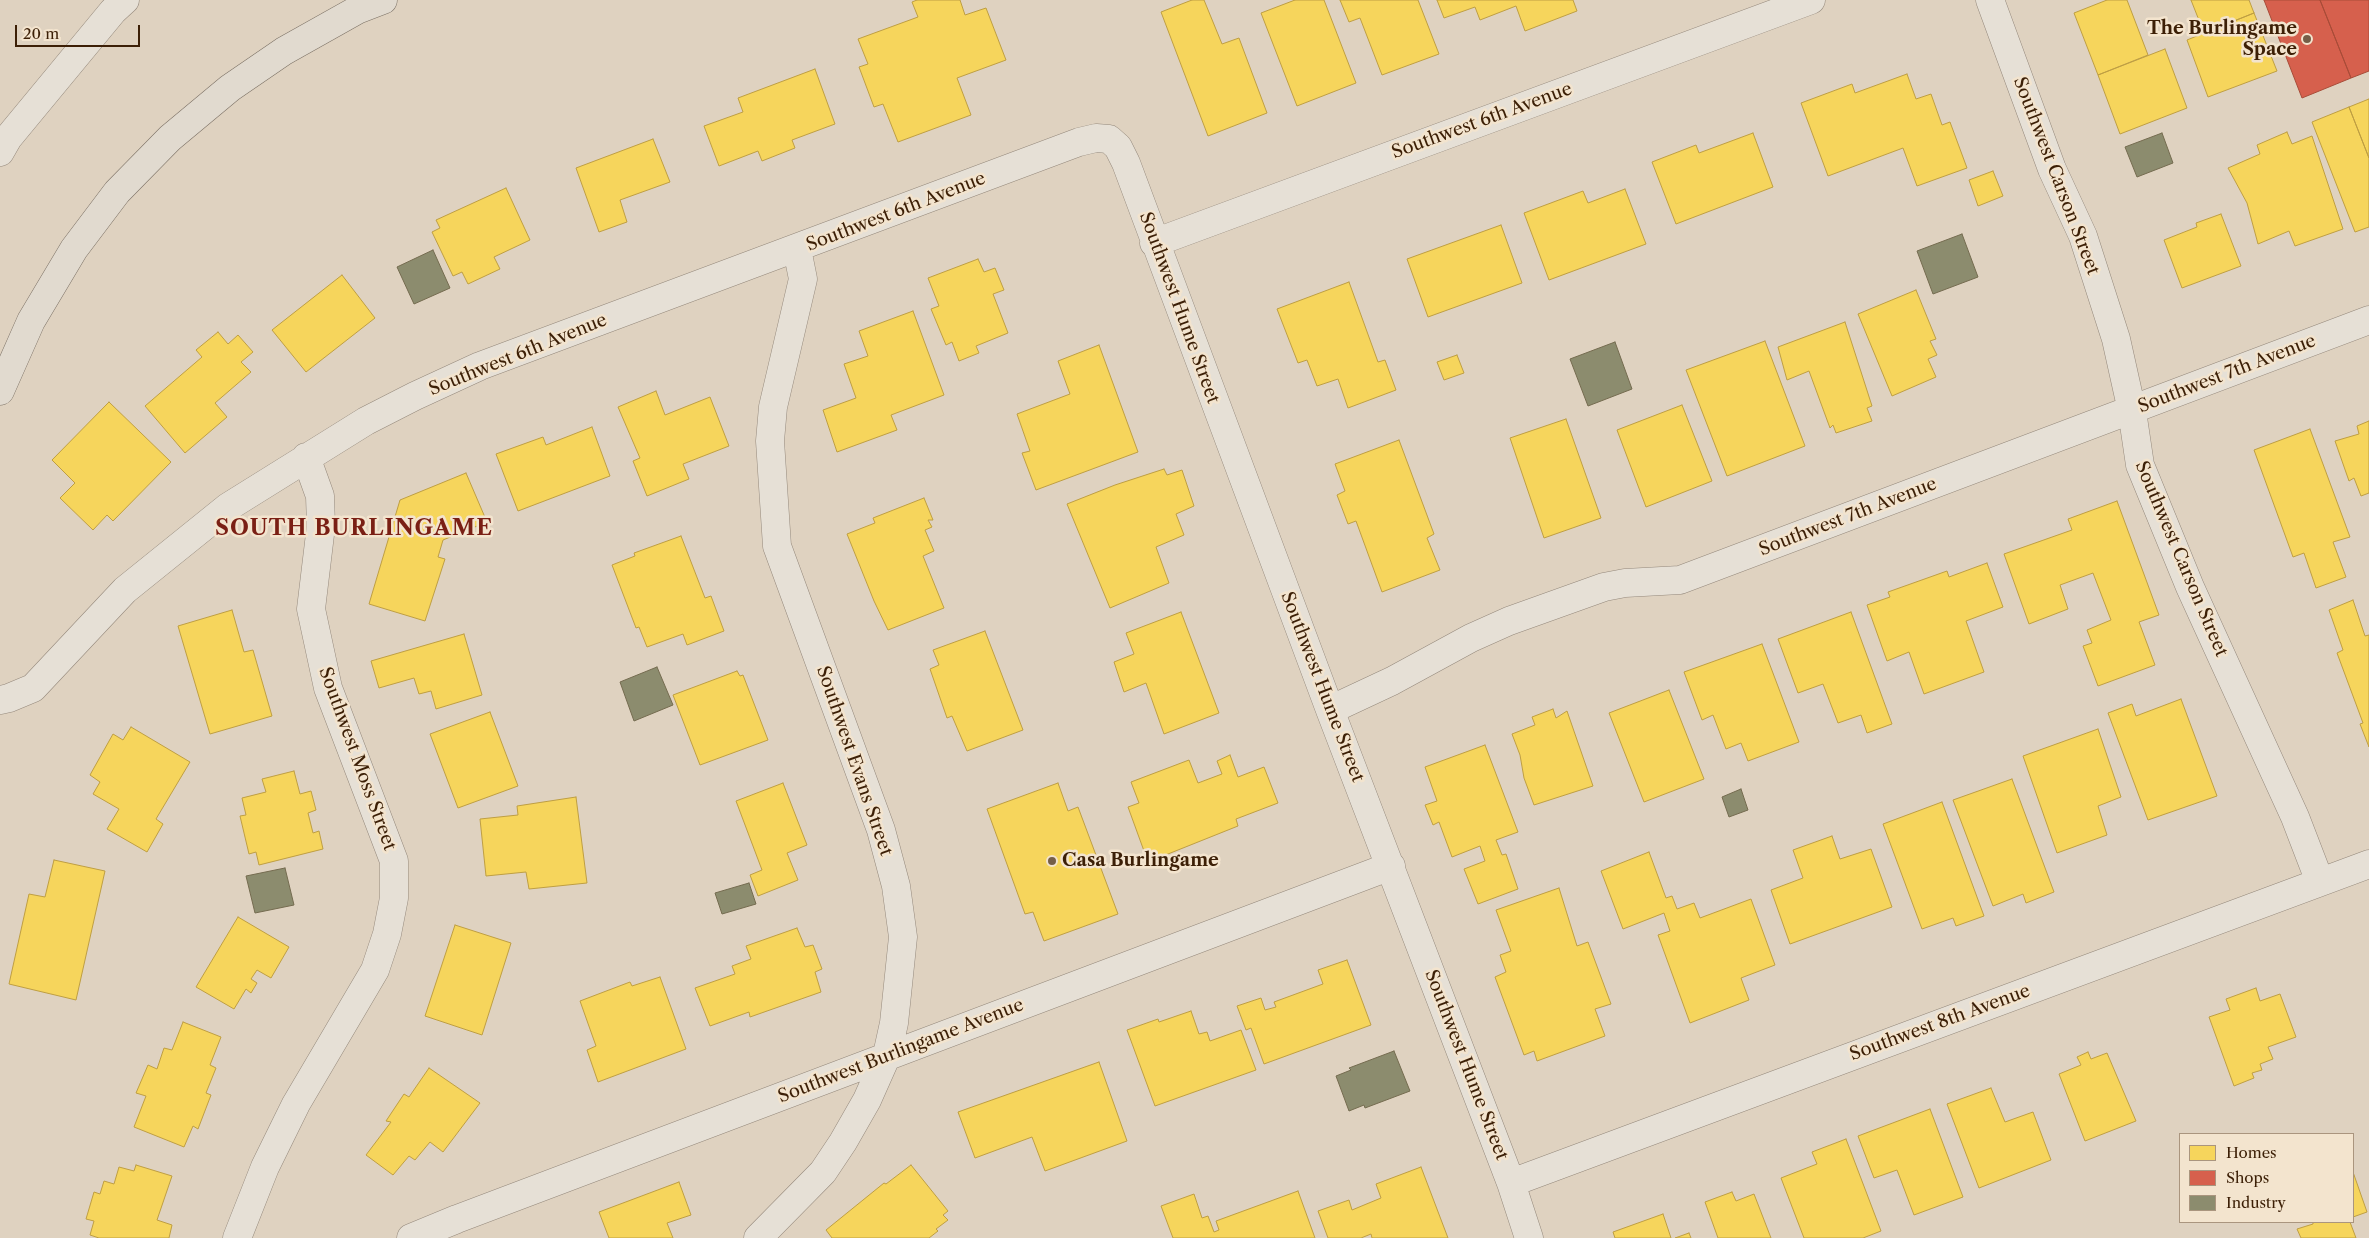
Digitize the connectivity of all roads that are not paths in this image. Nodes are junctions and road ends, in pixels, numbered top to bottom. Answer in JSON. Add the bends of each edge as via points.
{"nodes":[{"id":1,"x":125,"y":0,"type":"edge"},
{"id":2,"x":382,"y":0,"type":"edge"},
{"id":3,"x":1810,"y":0,"type":"edge"},
{"id":4,"x":1990,"y":0,"type":"edge"},
{"id":5,"x":1109,"y":139,"type":"joint"},
{"id":6,"x":0,"y":152,"type":"edge"},
{"id":7,"x":1154,"y":243,"type":"junction"},
{"id":8,"x":797,"y":250,"type":"junction"},
{"id":9,"x":2369,"y":320,"type":"edge"},
{"id":10,"x":0,"y":392,"type":"edge"},
{"id":11,"x":2132,"y":411,"type":"junction"},
{"id":12,"x":306,"y":458,"type":"junction"},
{"id":13,"x":0,"y":700,"type":"edge"},
{"id":14,"x":1330,"y":710,"type":"junction"},
{"id":15,"x":2369,"y":864,"type":"edge"},
{"id":16,"x":1391,"y":866,"type":"junction"},
{"id":17,"x":2320,"y":882,"type":"junction"},
{"id":18,"x":887,"y":1056,"type":"junction"},
{"id":19,"x":1511,"y":1183,"type":"junction"},
{"id":20,"x":237,"y":1238,"type":"edge"},
{"id":21,"x":411,"y":1238,"type":"edge"},
{"id":22,"x":758,"y":1238,"type":"edge"},
{"id":23,"x":1529,"y":1238,"type":"edge"}],
"edges":[{"from":1,"to":6,"type":"street","via":[[8,138]]},
{"from":2,"to":10,"type":"main road","via":[[357,10],[284,51],[230,88],[170,138],[117,192],[74,249],[31,321]]},
{"from":3,"to":7,"type":"street","name":"Southwest 6th Avenue"},
{"from":4,"to":11,"type":"street","name":"Southwest Carson Street","via":[[2052,169],[2083,236],[2116,339]]},
{"from":5,"to":7,"type":"street","name":"Southwest Hume Street","via":[[1118,147],[1126,163]]},
{"from":5,"to":8,"type":"street","name":"Southwest 6th Avenue","via":[[1079,142]]},
{"from":7,"to":14,"type":"street","name":"Southwest Hume Street"},
{"from":8,"to":12,"type":"street","name":"Southwest 6th Avenue","via":[[480,366],[374,417]]},
{"from":8,"to":18,"type":"street","name":"Southwest Evans Street","via":[[802,279],[773,407],[770,441],[777,546],[881,830],[896,886],[903,937],[894,1023]]},
{"from":9,"to":11,"type":"street","name":"Southwest 7th Avenue"},
{"from":11,"to":14,"type":"street","name":"Southwest 7th Avenue","via":[[1680,580],[1625,583],[1604,588],[1509,621]]},
{"from":11,"to":17,"type":"street","name":"Southwest Carson Street","via":[[2140,465],[2154,502],[2295,817]]},
{"from":12,"to":13,"type":"street","name":"Southwest 6th Avenue","via":[[228,507],[133,584],[33,688]]},
{"from":12,"to":20,"type":"street","name":"Southwest Moss Street","via":[[320,496],[321,519],[311,609],[328,688],[394,861],[394,898],[375,970],[296,1104],[265,1167]]},
{"from":14,"to":16,"type":"street","name":"Southwest Hume Street"},
{"from":15,"to":17,"type":"street","name":"Southwest 8th Avenue"},
{"from":16,"to":18,"type":"street","name":"Southwest Burlingame Avenue"},
{"from":16,"to":19,"type":"street","name":"Southwest Hume Street"},
{"from":17,"to":19,"type":"street","name":"Southwest 8th Avenue"},
{"from":18,"to":21,"type":"street","name":"Southwest Burlingame Avenue"},
{"from":18,"to":22,"type":"street","name":"Southwest Evans Street","via":[[853,1125],[823,1172]]},
{"from":19,"to":23,"type":"street","name":"Southwest Hume Street"}]}
